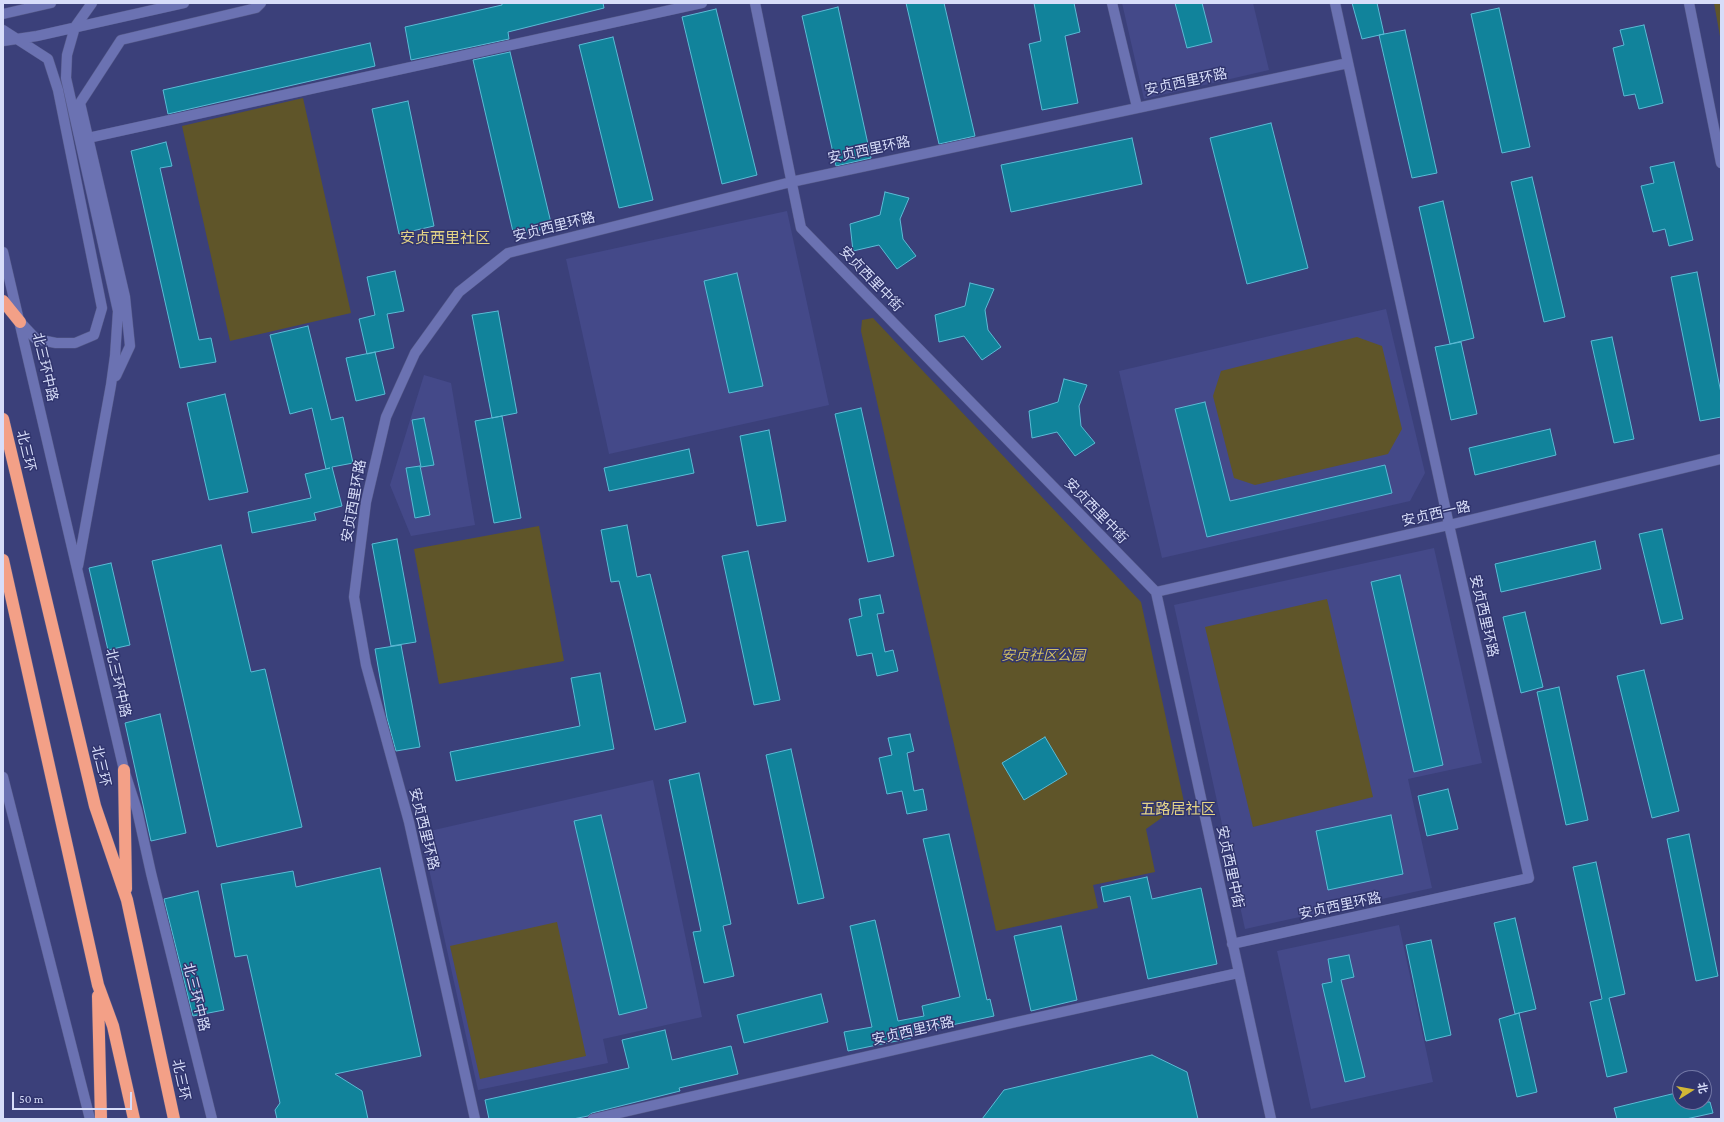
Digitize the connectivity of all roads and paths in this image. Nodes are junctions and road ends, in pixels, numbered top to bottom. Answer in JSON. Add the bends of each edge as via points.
{"nodes":[{"id":1,"x":51,"y":3,"type":"edge"},
{"id":2,"x":92,"y":3,"type":"edge"},
{"id":3,"x":184,"y":3,"type":"edge"},
{"id":4,"x":261,"y":3,"type":"edge"},
{"id":5,"x":702,"y":3,"type":"edge"},
{"id":6,"x":755,"y":3,"type":"edge"},
{"id":7,"x":1112,"y":3,"type":"edge"},
{"id":8,"x":1335,"y":3,"type":"edge"},
{"id":9,"x":1689,"y":3,"type":"edge"},
{"id":10,"x":3,"y":14,"type":"edge"},
{"id":11,"x":75,"y":27,"type":"junction"},
{"id":12,"x":3,"y":30,"type":"edge"},
{"id":13,"x":17,"y":39,"type":"junction"},
{"id":14,"x":3,"y":41,"type":"edge"},
{"id":15,"x":1348,"y":63,"type":"junction"},
{"id":16,"x":1137,"y":107,"type":"junction"},
{"id":17,"x":88,"y":138,"type":"junction"},
{"id":18,"x":1721,"y":163,"type":"edge"},
{"id":19,"x":791,"y":182,"type":"junction"},
{"id":20,"x":3,"y":252,"type":"edge"},
{"id":21,"x":3,"y":301,"type":"edge"},
{"id":22,"x":20,"y":322,"type":"junction"},
{"id":23,"x":111,"y":385,"type":"junction"},
{"id":24,"x":3,"y":419,"type":"edge"},
{"id":25,"x":1721,"y":459,"type":"edge"},
{"id":26,"x":1449,"y":526,"type":"junction"},
{"id":27,"x":3,"y":560,"type":"edge"},
{"id":28,"x":77,"y":572,"type":"junction"},
{"id":29,"x":1156,"y":592,"type":"junction"},
{"id":30,"x":124,"y":770,"type":"junction"},
{"id":31,"x":3,"y":777,"type":"edge"},
{"id":32,"x":127,"y":900,"type":"junction"},
{"id":33,"x":1232,"y":944,"type":"junction"},
{"id":34,"x":1238,"y":973,"type":"junction"},
{"id":35,"x":98,"y":985,"type":"junction"},
{"id":36,"x":90,"y":1119,"type":"edge"},
{"id":37,"x":100,"y":1119,"type":"edge"},
{"id":38,"x":134,"y":1119,"type":"edge"},
{"id":39,"x":174,"y":1119,"type":"edge"},
{"id":40,"x":212,"y":1119,"type":"edge"},
{"id":41,"x":475,"y":1119,"type":"edge"},
{"id":42,"x":593,"y":1119,"type":"edge"},
{"id":43,"x":1271,"y":1119,"type":"edge"}],
"edges":[{"from":1,"to":10,"type":"street"},
{"from":2,"to":11,"type":"street"},
{"from":3,"to":11,"type":"street"},
{"from":4,"to":17,"type":"street","via":[[256,8],[121,40],[80,103]]},
{"from":5,"to":17,"type":"street"},
{"from":6,"to":19,"type":"street","name":"安贞西里中街"},
{"from":7,"to":16,"type":"street"},
{"from":8,"to":15,"type":"street","name":"安贞西里环路"},
{"from":9,"to":18,"type":"street"},
{"from":11,"to":13,"type":"street"},
{"from":11,"to":23,"type":"street","via":[[67,56],[66,78],[118,311]]},
{"from":12,"to":13,"type":"street"},
{"from":13,"to":14,"type":"street"},
{"from":13,"to":22,"type":"street","via":[[48,58],[58,90],[102,308],[94,335],[75,343],[36,339]]},
{"from":15,"to":16,"type":"street","name":"安贞西里环路"},
{"from":15,"to":26,"type":"street","name":"安贞西里环路"},
{"from":16,"to":19,"type":"street","name":"安贞西里环路"},
{"from":17,"to":23,"type":"street","via":[[124,297],[130,346]]},
{"from":19,"to":29,"type":"street","name":"安贞西里中街","via":[[801,228]]},
{"from":19,"to":41,"type":"street","name":"安贞西里环路","via":[[508,253],[459,292],[415,353],[386,417],[366,502],[354,597],[366,665],[409,822]]},
{"from":20,"to":22,"type":"street","name":"北三环中路"},
{"from":21,"to":22,"type":"highway"},
{"from":22,"to":28,"type":"street","name":"北三环中路"},
{"from":23,"to":28,"type":"street"},
{"from":24,"to":32,"type":"highway","name":"北三环","via":[[94,806]]},
{"from":25,"to":26,"type":"street","name":"安贞西一路"},
{"from":26,"to":29,"type":"street","name":"安贞西一路"},
{"from":26,"to":33,"type":"street","name":"安贞西里环路","via":[[1529,878]]},
{"from":27,"to":35,"type":"highway"},
{"from":28,"to":30,"type":"street","name":"北三环中路"},
{"from":29,"to":33,"type":"street","name":"安贞西里中街"},
{"from":30,"to":32,"type":"highway"},
{"from":30,"to":40,"type":"street","name":"北三环中路","via":[[137,810]]},
{"from":31,"to":36,"type":"street"},
{"from":32,"to":39,"type":"highway","name":"北三环"},
{"from":33,"to":34,"type":"street","name":"安贞西里中街"},
{"from":34,"to":42,"type":"street","name":"安贞西里环路"},
{"from":34,"to":43,"type":"street","name":"安贞西里中街"},
{"from":35,"to":37,"type":"highway"},
{"from":35,"to":38,"type":"highway","via":[[113,1026]]}]}
